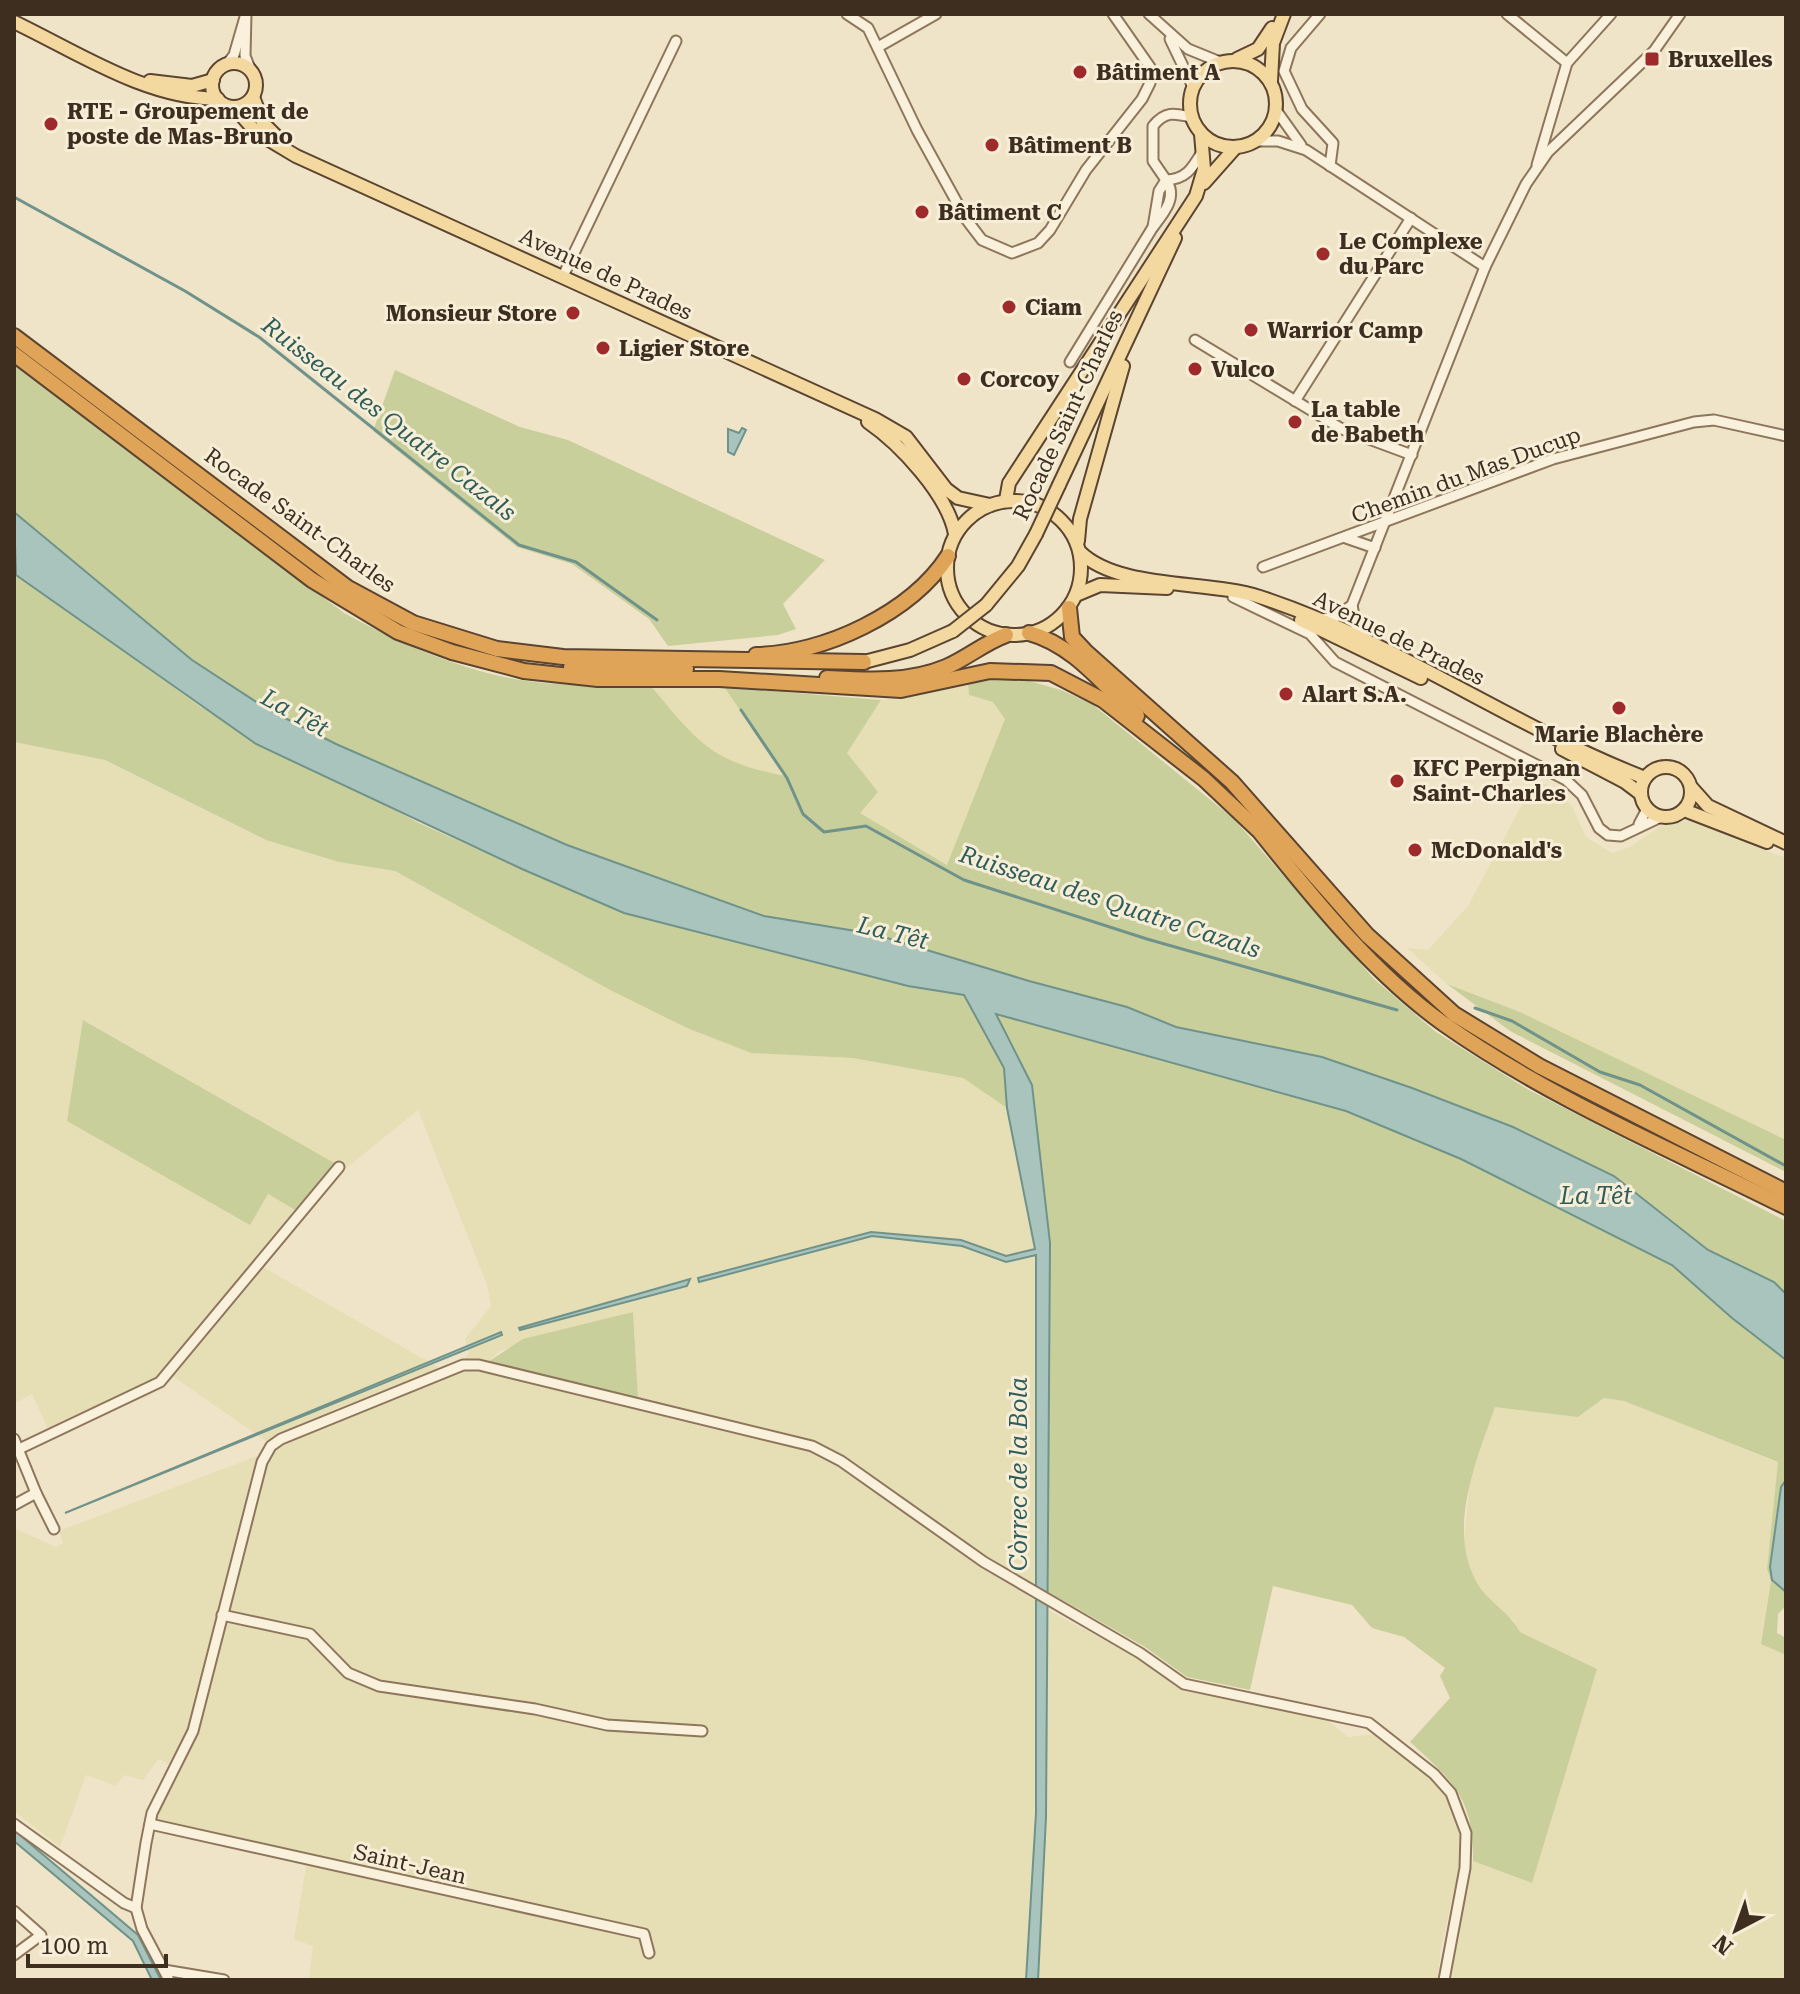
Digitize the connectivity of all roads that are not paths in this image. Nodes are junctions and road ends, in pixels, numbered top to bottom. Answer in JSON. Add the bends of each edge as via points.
{"nodes":[{"id":1,"x":246,"y":14,"type":"edge"},
{"id":2,"x":847,"y":14,"type":"edge"},
{"id":3,"x":936,"y":14,"type":"edge"},
{"id":4,"x":1113,"y":14,"type":"edge"},
{"id":5,"x":1149,"y":14,"type":"edge"},
{"id":6,"x":1281,"y":14,"type":"edge"},
{"id":7,"x":1320,"y":14,"type":"edge"},
{"id":8,"x":1507,"y":14,"type":"edge"},
{"id":9,"x":1611,"y":14,"type":"edge"},
{"id":10,"x":1677,"y":15,"type":"edge"},
{"id":11,"x":14,"y":22,"type":"edge"},
{"id":12,"x":1166,"y":33,"type":"junction"},
{"id":13,"x":676,"y":41,"type":"dead end"},
{"id":14,"x":878,"y":47,"type":"junction"},
{"id":15,"x":1225,"y":61,"type":"junction"},
{"id":16,"x":1567,"y":63,"type":"junction"},
{"id":17,"x":105,"y":65,"type":"junction"},
{"id":18,"x":226,"y":65,"type":"junction"},
{"id":19,"x":251,"y":71,"type":"junction"},
{"id":20,"x":213,"y":80,"type":"junction"},
{"id":21,"x":1271,"y":84,"type":"junction"},
{"id":22,"x":1193,"y":87,"type":"junction"},
{"id":23,"x":253,"y":97,"type":"junction"},
{"id":24,"x":218,"y":99,"type":"junction"},
{"id":25,"x":234,"y":107,"type":"junction"},
{"id":26,"x":1276,"y":110,"type":"junction"},
{"id":27,"x":1191,"y":117,"type":"junction"},
{"id":28,"x":1201,"y":134,"type":"junction"},
{"id":29,"x":1256,"y":141,"type":"junction"},
{"id":30,"x":1235,"y":148,"type":"junction"},
{"id":31,"x":1204,"y":149,"type":"junction"},
{"id":32,"x":1306,"y":150,"type":"junction"},
{"id":33,"x":1330,"y":166,"type":"junction"},
{"id":34,"x":1535,"y":169,"type":"junction"},
{"id":35,"x":345,"y":176,"type":"junction"},
{"id":36,"x":1166,"y":180,"type":"junction"},
{"id":37,"x":1196,"y":196,"type":"junction"},
{"id":38,"x":1411,"y":218,"type":"junction"},
{"id":39,"x":1485,"y":267,"type":"junction"},
{"id":40,"x":563,"y":276,"type":"junction"},
{"id":41,"x":1140,"y":315,"type":"junction"},
{"id":42,"x":14,"y":336,"type":"edge"},
{"id":43,"x":1195,"y":340,"type":"dead end"},
{"id":44,"x":14,"y":354,"type":"edge"},
{"id":45,"x":1070,"y":362,"type":"dead end"},
{"id":46,"x":1295,"y":401,"type":"junction"},
{"id":47,"x":850,"y":409,"type":"junction"},
{"id":48,"x":1786,"y":436,"type":"edge"},
{"id":49,"x":1412,"y":455,"type":"junction"},
{"id":50,"x":1006,"y":500,"type":"junction"},
{"id":51,"x":990,"y":505,"type":"junction"},
{"id":52,"x":1386,"y":524,"type":"junction"},
{"id":53,"x":955,"y":534,"type":"junction"},
{"id":54,"x":1346,"y":538,"type":"junction"},
{"id":55,"x":1079,"y":548,"type":"junction"},
{"id":56,"x":1375,"y":548,"type":"junction"},
{"id":57,"x":948,"y":556,"type":"junction"},
{"id":58,"x":1263,"y":567,"type":"dead end"},
{"id":59,"x":1233,"y":597,"type":"junction"},
{"id":60,"x":1072,"y":601,"type":"junction"},
{"id":61,"x":1352,"y":605,"type":"junction"},
{"id":62,"x":1322,"y":619,"type":"junction"},
{"id":63,"x":1029,"y":633,"type":"junction"},
{"id":64,"x":1006,"y":635,"type":"junction"},
{"id":65,"x":1364,"y":638,"type":"junction"},
{"id":66,"x":1346,"y":639,"type":"junction"},
{"id":67,"x":596,"y":657,"type":"junction"},
{"id":68,"x":475,"y":658,"type":"junction"},
{"id":69,"x":864,"y":662,"type":"junction"},
{"id":70,"x":1335,"y":662,"type":"junction"},
{"id":71,"x":539,"y":673,"type":"junction"},
{"id":72,"x":1120,"y":692,"type":"junction"},
{"id":73,"x":1645,"y":778,"type":"junction"},
{"id":74,"x":1691,"y":787,"type":"junction"},
{"id":75,"x":1641,"y":794,"type":"junction"},
{"id":76,"x":1647,"y":809,"type":"junction"},
{"id":77,"x":1684,"y":810,"type":"junction"},
{"id":78,"x":1661,"y":817,"type":"junction"},
{"id":79,"x":1639,"y":824,"type":"junction"},
{"id":80,"x":1257,"y":829,"type":"junction"},
{"id":81,"x":1786,"y":846,"type":"edge"},
{"id":82,"x":339,"y":1167,"type":"dead end"},
{"id":83,"x":1786,"y":1192,"type":"edge"},
{"id":84,"x":1786,"y":1207,"type":"edge"},
{"id":85,"x":14,"y":1439,"type":"edge"},
{"id":86,"x":19,"y":1449,"type":"junction"},
{"id":87,"x":36,"y":1493,"type":"junction"},
{"id":88,"x":14,"y":1505,"type":"edge"},
{"id":89,"x":54,"y":1529,"type":"dead end"},
{"id":90,"x":222,"y":1615,"type":"junction"},
{"id":91,"x":702,"y":1731,"type":"dead end"},
{"id":92,"x":14,"y":1824,"type":"edge"},
{"id":93,"x":150,"y":1824,"type":"junction"},
{"id":94,"x":136,"y":1908,"type":"junction"},
{"id":95,"x":14,"y":1911,"type":"edge"},
{"id":96,"x":649,"y":1953,"type":"dead end"},
{"id":97,"x":14,"y":1955,"type":"edge"},
{"id":98,"x":166,"y":1975,"type":"edge"},
{"id":99,"x":224,"y":1980,"type":"edge"},
{"id":100,"x":1444,"y":1980,"type":"edge"}],
"edges":[{"from":1,"to":18,"type":"street"},
{"from":1,"to":19,"type":"street","via":[[245,56]]},
{"from":2,"to":14,"type":"street","via":[[868,28]]},
{"from":3,"to":14,"type":"street"},
{"from":4,"to":14,"type":"street","via":[[1150,67],[1150,83],[1050,230],[1031,247],[1012,253],[982,240],[966,219]]},
{"from":5,"to":12,"type":"street"},
{"from":6,"to":15,"type":"main road","via":[[1258,49]]},
{"from":6,"to":21,"type":"main road"},
{"from":7,"to":33,"type":"street","via":[[1291,48],[1284,71],[1302,109],[1333,143]]},
{"from":8,"to":16,"type":"street"},
{"from":9,"to":16,"type":"street"},
{"from":10,"to":34,"type":"street","via":[[1654,51]]},
{"from":11,"to":17,"type":"main road"},
{"from":12,"to":15,"type":"street","via":[[1188,49]]},
{"from":12,"to":22,"type":"street"},
{"from":13,"to":40,"type":"street"},
{"from":15,"to":21,"type":"main road","via":[[1254,66]]},
{"from":15,"to":22,"type":"main road","via":[[1208,68]]},
{"from":16,"to":34,"type":"street"},
{"from":17,"to":20,"type":"main road","via":[[161,83],[192,86]]},
{"from":17,"to":24,"type":"main road","via":[[169,94]]},
{"from":18,"to":19,"type":"main road","via":[[239,64]]},
{"from":18,"to":20,"type":"main road"},
{"from":19,"to":23,"type":"main road","via":[[256,83]]},
{"from":20,"to":24,"type":"main road"},
{"from":21,"to":26,"type":"main road"},
{"from":22,"to":27,"type":"main road"},
{"from":23,"to":25,"type":"main road"},
{"from":23,"to":35,"type":"main road","name":"Avenue de Prades","via":[[271,133]]},
{"from":24,"to":25,"type":"main road"},
{"from":25,"to":35,"type":"main road","name":"Avenue de Prades","via":[[256,132],[279,147]]},
{"from":26,"to":29,"type":"main road","via":[[1266,133]]},
{"from":26,"to":32,"type":"street"},
{"from":27,"to":28,"type":"main road"},
{"from":27,"to":36,"type":"street","via":[[1162,115],[1153,126],[1153,161]]},
{"from":28,"to":30,"type":"main road"},
{"from":28,"to":31,"type":"main road","name":"Rocade Saint-Charles"},
{"from":29,"to":30,"type":"main road"},
{"from":29,"to":32,"type":"street"},
{"from":30,"to":37,"type":"main road","name":"Rocade Saint-Charles","via":[[1211,171]]},
{"from":31,"to":36,"type":"street","via":[[1186,176]]},
{"from":31,"to":37,"type":"main road","name":"Rocade Saint-Charles"},
{"from":32,"to":33,"type":"street"},
{"from":33,"to":38,"type":"street"},
{"from":34,"to":39,"type":"street"},
{"from":35,"to":40,"type":"main road","name":"Avenue de Prades"},
{"from":36,"to":45,"type":"street","via":[[1153,227]]},
{"from":37,"to":41,"type":"main road","name":"Rocade Saint-Charles"},
{"from":37,"to":50,"type":"main road","via":[[1009,483]]},
{"from":38,"to":39,"type":"street"},
{"from":38,"to":46,"type":"street"},
{"from":39,"to":49,"type":"street"},
{"from":40,"to":47,"type":"main road","name":"Avenue de Prades"},
{"from":41,"to":55,"type":"main road","via":[[1080,519]]},
{"from":41,"to":69,"type":"main road","name":"Rocade Saint-Charles","bridge":true,"via":[[1018,566],[986,605],[953,631]]},
{"from":42,"to":67,"type":"highway","name":"Rocade Saint-Charles","via":[[380,607],[443,634],[497,649]]},
{"from":43,"to":46,"type":"street"},
{"from":44,"to":68,"type":"highway","name":"Rocade Saint-Charles","via":[[357,610],[398,632]]},
{"from":46,"to":49,"type":"street","via":[[1342,429]]},
{"from":47,"to":51,"type":"main road","name":"Avenue de Prades","via":[[906,437],[958,498]]},
{"from":47,"to":53,"type":"main road","name":"Avenue de Prades","via":[[873,425],[932,487],[946,505]]},
{"from":48,"to":52,"type":"street","name":"Chemin du Mas Ducup","via":[[1714,420],[1694,422],[1553,459]]},
{"from":49,"to":52,"type":"street"},
{"from":50,"to":51,"type":"main road"},
{"from":50,"to":55,"type":"main road","via":[[1031,503],[1054,514]]},
{"from":51,"to":53,"type":"main road","via":[[976,511]]},
{"from":52,"to":54,"type":"street","name":"Chemin du Mas Ducup"},
{"from":52,"to":56,"type":"street"},
{"from":53,"to":57,"type":"main road"},
{"from":54,"to":56,"type":"street","name":"Chemin du Mas Ducup"},
{"from":54,"to":58,"type":"street","name":"Chemin du Mas Ducup"},
{"from":55,"to":60,"type":"main road","via":[[1081,574]]},
{"from":55,"to":62,"type":"main road","name":"Avenue de Prades","via":[[1103,569],[1256,595]]},
{"from":56,"to":61,"type":"street"},
{"from":57,"to":64,"type":"main road","via":[[950,589],[960,608],[985,629]]},
{"from":57,"to":67,"type":"highway","via":[[933,580],[912,596],[804,647],[764,655]]},
{"from":59,"to":60,"type":"main road","name":"Avenue de Prades","via":[[1120,583],[1100,585]]},
{"from":59,"to":66,"type":"main road","name":"Avenue de Prades"},
{"from":59,"to":70,"type":"street","via":[[1310,634]]},
{"from":60,"to":63,"type":"main road","via":[[1057,620]]},
{"from":60,"to":72,"type":"highway","via":[[1072,637]]},
{"from":61,"to":62,"type":"street","via":[[1336,617]]},
{"from":61,"to":65,"type":"street"},
{"from":62,"to":65,"type":"main road","name":"Avenue de Prades"},
{"from":63,"to":64,"type":"main road"},
{"from":63,"to":72,"type":"highway","via":[[1066,649]]},
{"from":64,"to":71,"type":"highway","via":[[945,668],[887,680]]},
{"from":65,"to":73,"type":"main road","name":"Avenue de Prades","via":[[1549,735]]},
{"from":66,"to":70,"type":"street","via":[[1335,648]]},
{"from":66,"to":75,"type":"main road","name":"Avenue de Prades"},
{"from":67,"to":69,"type":"highway"},
{"from":68,"to":69,"type":"highway","via":[[527,666],[635,669],[836,669]]},
{"from":68,"to":71,"type":"highway"},
{"from":70,"to":79,"type":"street","via":[[1566,780],[1608,835],[1621,836]]},
{"from":71,"to":80,"type":"highway","via":[[860,690],[901,690],[990,671],[1051,673],[1103,700],[1204,779]]},
{"from":72,"to":80,"type":"highway"},
{"from":72,"to":83,"type":"highway","via":[[1232,782],[1367,935],[1454,1014],[1539,1066]]},
{"from":73,"to":74,"type":"main road","via":[[1655,769],[1669,767],[1683,773]]},
{"from":73,"to":75,"type":"main road"},
{"from":74,"to":77,"type":"main road"},
{"from":74,"to":81,"type":"main road","via":[[1708,806]]},
{"from":75,"to":76,"type":"main road"},
{"from":76,"to":78,"type":"main road"},
{"from":76,"to":79,"type":"street"},
{"from":77,"to":78,"type":"main road"},
{"from":77,"to":81,"type":"main road"},
{"from":78,"to":79,"type":"street"},
{"from":80,"to":84,"type":"highway","via":[[1383,971],[1443,1023],[1535,1080]]},
{"from":82,"to":86,"type":"street","via":[[160,1382]]},
{"from":85,"to":86,"type":"street"},
{"from":86,"to":87,"type":"street"},
{"from":87,"to":88,"type":"street"},
{"from":87,"to":89,"type":"street"},
{"from":90,"to":91,"type":"street","via":[[310,1634],[348,1673],[379,1686],[607,1725]]},
{"from":90,"to":93,"type":"street","via":[[193,1731]]},
{"from":90,"to":100,"type":"street","via":[[262,1462],[271,1446],[463,1365],[491,1366],[812,1446],[1025,1588],[1197,1689],[1369,1723],[1434,1774],[1462,1813],[1466,1833],[1465,1868]]},
{"from":92,"to":94,"type":"street"},
{"from":93,"to":94,"type":"street"},
{"from":93,"to":96,"type":"street","name":"Saint-Jean","via":[[644,1934]]},
{"from":94,"to":98,"type":"street"},
{"from":95,"to":97,"type":"street","via":[[41,1935]]},
{"from":98,"to":99,"type":"street"}]}
